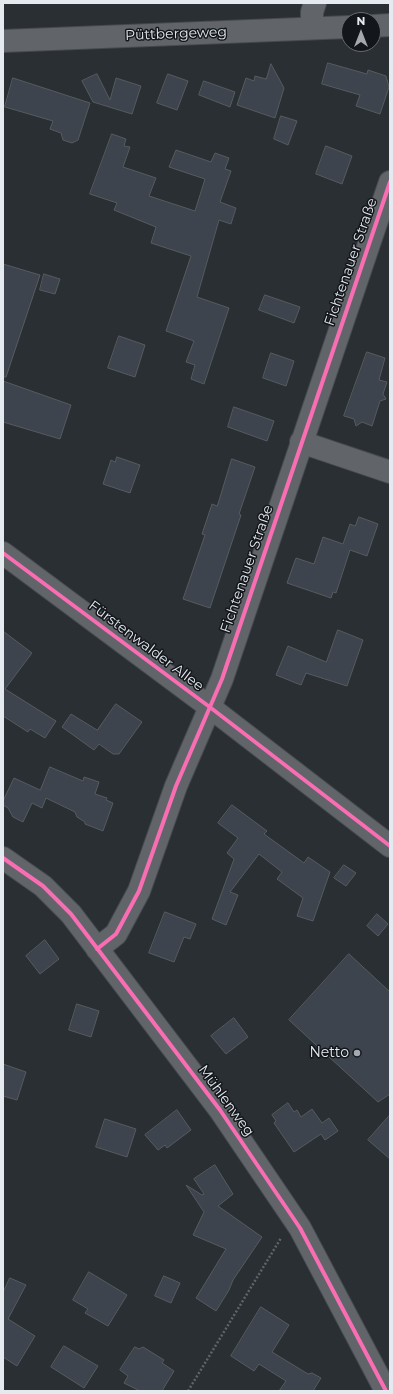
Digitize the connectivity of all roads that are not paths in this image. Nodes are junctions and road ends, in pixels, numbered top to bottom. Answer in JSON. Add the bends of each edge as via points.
{"nodes":[{"id":1,"x":315,"y":3,"type":"edge"},
{"id":2,"x":341,"y":27,"type":"edge"},
{"id":3,"x":312,"y":28,"type":"junction"},
{"id":4,"x":3,"y":41,"type":"edge"},
{"id":5,"x":390,"y":182,"type":"edge"},
{"id":6,"x":301,"y":442,"type":"junction"},
{"id":7,"x":390,"y":472,"type":"edge"},
{"id":8,"x":3,"y":553,"type":"edge"},
{"id":9,"x":211,"y":708,"type":"junction"},
{"id":10,"x":390,"y":846,"type":"edge"},
{"id":11,"x":3,"y":858,"type":"edge"},
{"id":12,"x":97,"y":949,"type":"junction"},
{"id":13,"x":386,"y":1391,"type":"edge"}],
"edges":[{"from":1,"to":3,"type":"street"},
{"from":2,"to":3,"type":"street","name":"Püttbergeweg"},
{"from":3,"to":4,"type":"street","name":"Püttbergeweg"},
{"from":5,"to":6,"type":"street","name":"Fichtenauer Straße"},
{"from":6,"to":7,"type":"street"},
{"from":6,"to":9,"type":"street","name":"Fichtenauer Straße"},
{"from":8,"to":9,"type":"street","name":"Fürstenwalder Allee"},
{"from":9,"to":10,"type":"street","name":"Fürstenwalder Allee"},
{"from":9,"to":12,"type":"street","name":"Fichtenauer Straße","via":[[176,786],[139,891],[116,934]]},
{"from":11,"to":12,"type":"street","name":"Mühlenweg","via":[[43,886],[70,914]]},
{"from":12,"to":13,"type":"street","name":"Mühlenweg","via":[[220,1110],[300,1228]]}]}
